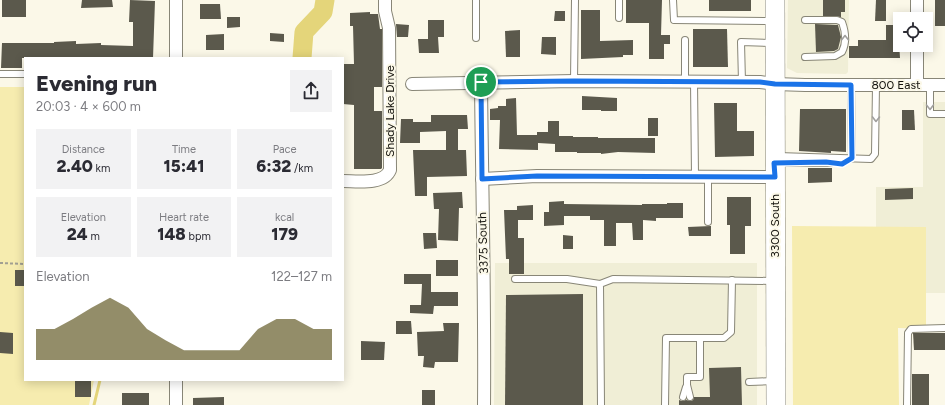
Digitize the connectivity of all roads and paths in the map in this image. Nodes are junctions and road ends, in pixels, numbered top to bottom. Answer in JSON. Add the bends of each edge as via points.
{"nodes":[{"id":1,"x":176,"y":0,"type":"edge"},
{"id":2,"x":385,"y":0,"type":"edge"},
{"id":3,"x":476,"y":0,"type":"edge"},
{"id":4,"x":575,"y":0,"type":"edge"},
{"id":5,"x":619,"y":0,"type":"edge"},
{"id":6,"x":673,"y":0,"type":"edge"},
{"id":7,"x":775,"y":0,"type":"edge"},
{"id":8,"x":917,"y":0,"type":"edge"},
{"id":9,"x":917,"y":12,"type":"edge"},
{"id":10,"x":618,"y":18,"type":"dead end"},
{"id":11,"x":805,"y":20,"type":"dead end"},
{"id":12,"x":774,"y":21,"type":"junction"},
{"id":13,"x":476,"y":38,"type":"dead end"},
{"id":14,"x":685,"y":40,"type":"dead end"},
{"id":15,"x":774,"y":43,"type":"junction"},
{"id":16,"x":917,"y":52,"type":"edge"},
{"id":17,"x":176,"y":57,"type":"edge"},
{"id":18,"x":805,"y":57,"type":"dead end"},
{"id":19,"x":0,"y":74,"type":"edge"},
{"id":20,"x":24,"y":74,"type":"edge"},
{"id":21,"x":574,"y":81,"type":"junction"},
{"id":22,"x":690,"y":81,"type":"junction"},
{"id":23,"x":481,"y":82,"type":"junction"},
{"id":24,"x":742,"y":82,"type":"junction"},
{"id":25,"x":412,"y":84,"type":"dead end"},
{"id":26,"x":775,"y":84,"type":"junction"},
{"id":27,"x":851,"y":85,"type":"junction"},
{"id":28,"x":876,"y":85,"type":"junction"},
{"id":29,"x":917,"y":85,"type":"junction"},
{"id":30,"x":930,"y":85,"type":"junction"},
{"id":31,"x":945,"y":85,"type":"edge"},
{"id":32,"x":945,"y":114,"type":"edge"},
{"id":33,"x":852,"y":158,"type":"junction"},
{"id":34,"x":775,"y":165,"type":"junction"},
{"id":35,"x":695,"y":176,"type":"junction"},
{"id":36,"x":708,"y":176,"type":"junction"},
{"id":37,"x":482,"y":179,"type":"junction"},
{"id":38,"x":344,"y":182,"type":"edge"},
{"id":39,"x":708,"y":222,"type":"dead end"},
{"id":40,"x":0,"y":263,"type":"edge"},
{"id":41,"x":24,"y":264,"type":"edge"},
{"id":42,"x":515,"y":279,"type":"dead end"},
{"id":43,"x":732,"y":280,"type":"junction"},
{"id":44,"x":775,"y":281,"type":"junction"},
{"id":45,"x":600,"y":284,"type":"junction"},
{"id":46,"x":945,"y":328,"type":"edge"},
{"id":47,"x":700,"y":338,"type":"junction"},
{"id":48,"x":176,"y":381,"type":"edge"},
{"id":49,"x":776,"y":381,"type":"junction"},
{"id":50,"x":749,"y":382,"type":"dead end"},
{"id":51,"x":686,"y":397,"type":"dead end"},
{"id":52,"x":176,"y":405,"type":"edge"},
{"id":53,"x":484,"y":405,"type":"edge"},
{"id":54,"x":601,"y":405,"type":"edge"},
{"id":55,"x":665,"y":405,"type":"edge"},
{"id":56,"x":776,"y":405,"type":"edge"},
{"id":57,"x":907,"y":405,"type":"edge"}],
"edges":[{"from":1,"to":17,"type":"street"},
{"from":2,"to":38,"type":"street","name":"Shady Lake Drive","via":[[389,28],[390,170],[380,180]]},
{"from":3,"to":13,"type":"lane"},
{"from":4,"to":21,"type":"lane"},
{"from":5,"to":10,"type":"lane"},
{"from":6,"to":12,"type":"lane","via":[[674,20]]},
{"from":7,"to":12,"type":"main road","name":"3300 South"},
{"from":8,"to":9,"type":"street"},
{"from":18,"to":11,"type":"lane","one_way":true,"via":[[835,56],[842,52],[846,44],[842,22]]},
{"from":12,"to":15,"type":"main road","name":"3300 South"},
{"from":14,"to":22,"type":"lane"},
{"from":15,"to":24,"type":"lane","via":[[741,42]]},
{"from":15,"to":26,"type":"main road","name":"3300 South"},
{"from":16,"to":29,"type":"street"},
{"from":19,"to":20,"type":"lane"},
{"from":21,"to":22,"type":"street","name":"800 East"},
{"from":21,"to":23,"type":"street","name":"800 East"},
{"from":22,"to":24,"type":"street","name":"800 East"},
{"from":22,"to":35,"type":"lane"},
{"from":23,"to":25,"type":"street","name":"800 East"},
{"from":23,"to":37,"type":"street","name":"3375 South"},
{"from":24,"to":26,"type":"street","name":"800 East"},
{"from":26,"to":27,"type":"street","name":"800 East"},
{"from":26,"to":34,"type":"main road","name":"3300 South"},
{"from":27,"to":28,"type":"street","name":"800 East"},
{"from":27,"to":33,"type":"lane"},
{"from":28,"to":29,"type":"street","name":"800 East"},
{"from":28,"to":33,"type":"lane","one_way":true,"via":[[875,154],[871,159]]},
{"from":29,"to":30,"type":"street","name":"800 East"},
{"from":30,"to":31,"type":"street","name":"800 East"},
{"from":30,"to":32,"type":"lane","one_way":true,"via":[[930,114]]},
{"from":33,"to":34,"type":"lane"},
{"from":34,"to":36,"type":"street"},
{"from":34,"to":44,"type":"main road","name":"3300 South"},
{"from":35,"to":36,"type":"street"},
{"from":35,"to":37,"type":"street","via":[[537,176]]},
{"from":36,"to":39,"type":"lane"},
{"from":37,"to":53,"type":"street","name":"3375 South"},
{"from":40,"to":41,"type":"path"},
{"from":42,"to":45,"type":"lane","via":[[567,279]]},
{"from":43,"to":44,"type":"lane"},
{"from":43,"to":45,"type":"lane","via":[[613,279]]},
{"from":43,"to":47,"type":"lane","via":[[731,332],[724,338]]},
{"from":44,"to":49,"type":"main road","name":"3300 South"},
{"from":45,"to":54,"type":"lane"},
{"from":46,"to":57,"type":"lane","via":[[911,329],[908,333]]},
{"from":47,"to":51,"type":"lane","via":[[700,377],[686,377]]},
{"from":47,"to":55,"type":"lane","via":[[666,338]]},
{"from":48,"to":52,"type":"street"},
{"from":49,"to":50,"type":"lane"},
{"from":49,"to":56,"type":"main road","name":"3300 South"}]}
